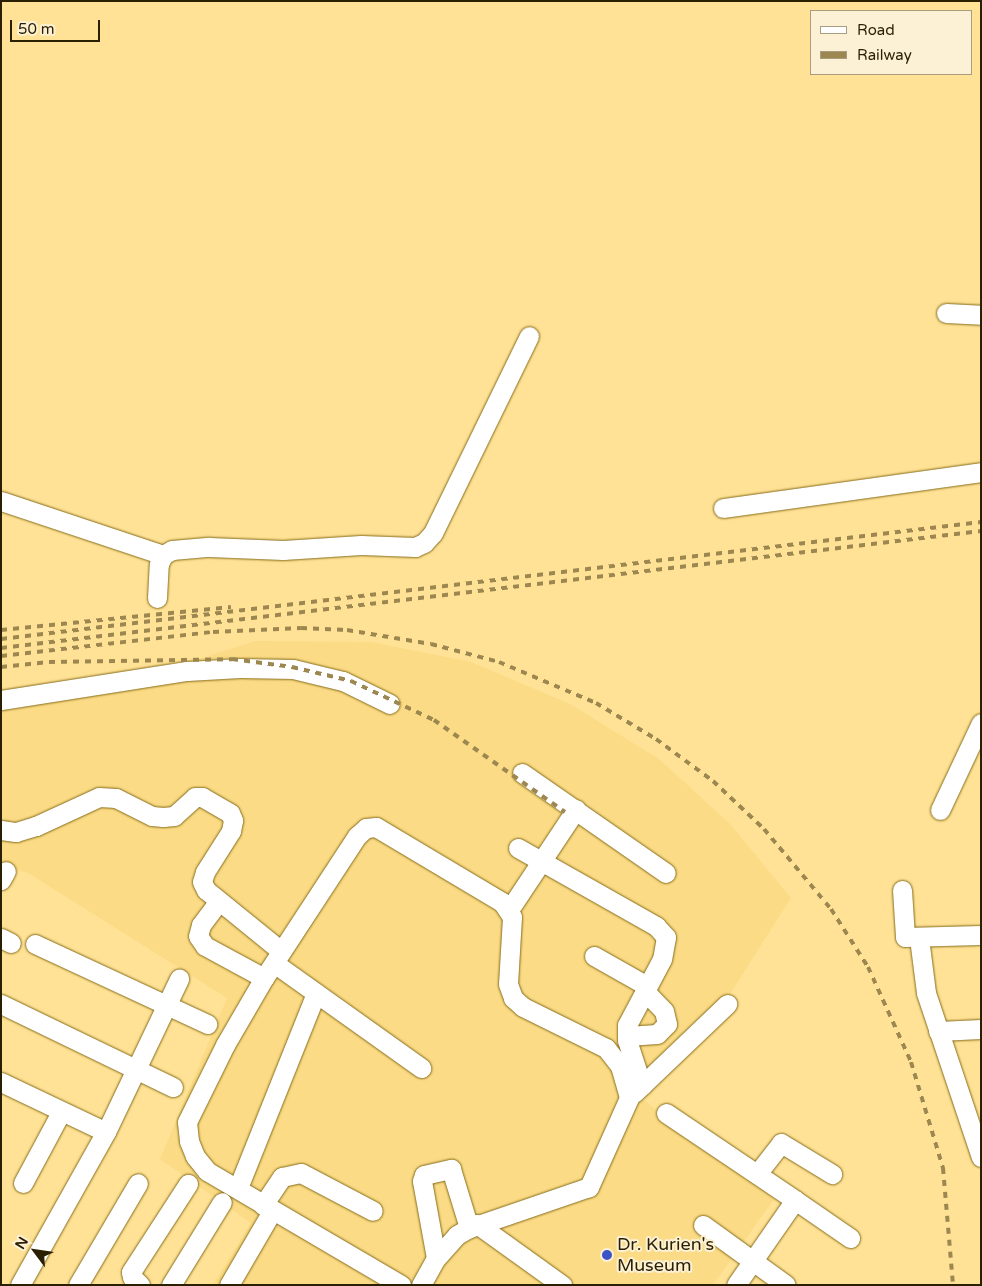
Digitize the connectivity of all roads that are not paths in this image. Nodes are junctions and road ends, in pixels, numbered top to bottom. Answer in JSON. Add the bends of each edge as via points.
{"nodes":[{"id":1,"x":946,"y":313,"type":"dead end"},
{"id":2,"x":981,"y":315,"type":"edge"},
{"id":3,"x":529,"y":336,"type":"dead end"},
{"id":4,"x":981,"y":472,"type":"edge"},
{"id":5,"x":1,"y":502,"type":"edge"},
{"id":6,"x":723,"y":508,"type":"dead end"},
{"id":7,"x":163,"y":555,"type":"junction"},
{"id":8,"x":157,"y":598,"type":"dead end"},
{"id":9,"x":1,"y":700,"type":"edge"},
{"id":10,"x":390,"y":704,"type":"dead end"},
{"id":11,"x":981,"y":723,"type":"edge"},
{"id":12,"x":522,"y":773,"type":"dead end"},
{"id":13,"x":576,"y":809,"type":"junction"},
{"id":14,"x":940,"y":810,"type":"dead end"},
{"id":15,"x":1,"y":830,"type":"edge"},
{"id":16,"x":518,"y":848,"type":"dead end"},
{"id":17,"x":539,"y":862,"type":"junction"},
{"id":18,"x":666,"y":873,"type":"dead end"},
{"id":19,"x":902,"y":890,"type":"dead end"},
{"id":20,"x":219,"y":901,"type":"junction"},
{"id":21,"x":509,"y":910,"type":"junction"},
{"id":22,"x":981,"y":935,"type":"edge"},
{"id":23,"x":919,"y":938,"type":"junction"},
{"id":24,"x":35,"y":944,"type":"dead end"},
{"id":25,"x":594,"y":956,"type":"dead end"},
{"id":26,"x":273,"y":964,"type":"junction"},
{"id":27,"x":179,"y":979,"type":"dead end"},
{"id":28,"x":646,"y":989,"type":"junction"},
{"id":29,"x":316,"y":993,"type":"junction"},
{"id":30,"x":1,"y":1004,"type":"edge"},
{"id":31,"x":727,"y":1004,"type":"dead end"},
{"id":32,"x":166,"y":1006,"type":"junction"},
{"id":33,"x":207,"y":1024,"type":"dead end"},
{"id":34,"x":981,"y":1029,"type":"edge"},
{"id":35,"x":938,"y":1031,"type":"junction"},
{"id":36,"x":627,"y":1036,"type":"junction"},
{"id":37,"x":136,"y":1068,"type":"junction"},
{"id":38,"x":421,"y":1068,"type":"dead end"},
{"id":39,"x":3,"y":1087,"type":"edge"},
{"id":40,"x":173,"y":1087,"type":"dead end"},
{"id":41,"x":635,"y":1092,"type":"junction"},
{"id":42,"x":61,"y":1112,"type":"junction"},
{"id":43,"x":666,"y":1113,"type":"dead end"},
{"id":44,"x":976,"y":1125,"type":"edge"},
{"id":45,"x":106,"y":1132,"type":"junction"},
{"id":46,"x":981,"y":1157,"type":"edge"},
{"id":47,"x":757,"y":1174,"type":"junction"},
{"id":48,"x":832,"y":1174,"type":"dead end"},
{"id":49,"x":138,"y":1183,"type":"dead end"},
{"id":50,"x":23,"y":1184,"type":"dead end"},
{"id":51,"x":188,"y":1184,"type":"dead end"},
{"id":52,"x":238,"y":1188,"type":"junction"},
{"id":53,"x":795,"y":1200,"type":"junction"},
{"id":54,"x":222,"y":1202,"type":"dead end"},
{"id":55,"x":272,"y":1211,"type":"junction"},
{"id":56,"x":373,"y":1212,"type":"dead end"},
{"id":57,"x":703,"y":1225,"type":"dead end"},
{"id":58,"x":473,"y":1226,"type":"junction"},
{"id":59,"x":850,"y":1238,"type":"dead end"},
{"id":60,"x":436,"y":1258,"type":"junction"},
{"id":61,"x":753,"y":1260,"type":"junction"},
{"id":62,"x":20,"y":1285,"type":"edge"},
{"id":63,"x":78,"y":1285,"type":"edge"},
{"id":64,"x":140,"y":1285,"type":"edge"},
{"id":65,"x":171,"y":1285,"type":"edge"},
{"id":66,"x":229,"y":1285,"type":"edge"},
{"id":67,"x":241,"y":1285,"type":"edge"},
{"id":68,"x":401,"y":1285,"type":"edge"},
{"id":69,"x":421,"y":1285,"type":"edge"},
{"id":70,"x":562,"y":1285,"type":"edge"},
{"id":71,"x":736,"y":1285,"type":"edge"},
{"id":72,"x":786,"y":1285,"type":"edge"}],
"edges":[{"from":1,"to":2,"type":"street"},
{"from":3,"to":7,"type":"street","via":[[432,533],[424,542],[415,547],[361,545],[283,550],[209,547],[172,550]]},
{"from":4,"to":6,"type":"street"},
{"from":5,"to":7,"type":"street"},
{"from":7,"to":8,"type":"street","via":[[159,564]]},
{"from":9,"to":10,"type":"street","via":[[187,671],[240,668],[293,670],[343,681]]},
{"from":11,"to":14,"type":"street"},
{"from":12,"to":13,"type":"street"},
{"from":13,"to":17,"type":"street"},
{"from":13,"to":18,"type":"street"},
{"from":15,"to":20,"type":"street","via":[[16,832],[36,826],[99,798],[116,798],[152,816],[162,817],[174,816],[195,798],[202,797],[230,813],[233,820],[231,830],[202,882]]},
{"from":16,"to":17,"type":"street"},
{"from":17,"to":21,"type":"street"},
{"from":17,"to":28,"type":"street","via":[[656,926],[666,937],[662,959]]},
{"from":19,"to":23,"type":"street","via":[[903,934]]},
{"from":20,"to":26,"type":"street"},
{"from":20,"to":26,"type":"street","via":[[201,924],[198,936],[205,946]]},
{"from":21,"to":26,"type":"street","via":[[502,902],[384,831],[376,827],[366,828],[357,836]]},
{"from":21,"to":41,"type":"street","via":[[512,928],[508,984],[513,998],[523,1008],[606,1048]]},
{"from":22,"to":23,"type":"street"},
{"from":23,"to":35,"type":"street","via":[[921,977]]},
{"from":24,"to":32,"type":"street"},
{"from":25,"to":28,"type":"street"},
{"from":26,"to":29,"type":"street"},
{"from":26,"to":52,"type":"street","via":[[221,1053],[187,1122],[195,1156],[208,1171]]},
{"from":27,"to":32,"type":"street"},
{"from":28,"to":36,"type":"street","via":[[627,1025]]},
{"from":28,"to":36,"type":"street","via":[[664,1011],[667,1024],[657,1034]]},
{"from":29,"to":38,"type":"street"},
{"from":29,"to":52,"type":"street"},
{"from":30,"to":37,"type":"street"},
{"from":31,"to":41,"type":"street"},
{"from":32,"to":33,"type":"street"},
{"from":32,"to":37,"type":"street"},
{"from":34,"to":35,"type":"street"},
{"from":35,"to":44,"type":"street"},
{"from":36,"to":41,"type":"street"},
{"from":37,"to":40,"type":"street"},
{"from":37,"to":45,"type":"street"},
{"from":39,"to":42,"type":"street"},
{"from":41,"to":58,"type":"street","via":[[589,1188]]},
{"from":42,"to":45,"type":"street"},
{"from":42,"to":50,"type":"street"},
{"from":43,"to":47,"type":"street"},
{"from":44,"to":46,"type":"street"},
{"from":45,"to":62,"type":"street"},
{"from":47,"to":48,"type":"street","via":[[781,1143]]},
{"from":47,"to":53,"type":"street"},
{"from":49,"to":63,"type":"street"},
{"from":51,"to":64,"type":"street","via":[[132,1272],[132,1277]]},
{"from":52,"to":55,"type":"street"},
{"from":53,"to":59,"type":"street"},
{"from":53,"to":61,"type":"street"},
{"from":54,"to":65,"type":"street"},
{"from":55,"to":56,"type":"street","via":[[282,1177],[301,1173]]},
{"from":55,"to":66,"type":"street"},
{"from":55,"to":67,"type":"street"},
{"from":55,"to":68,"type":"street"},
{"from":57,"to":61,"type":"street"},
{"from":58,"to":60,"type":"street","via":[[457,1235]]},
{"from":58,"to":60,"type":"street","via":[[451,1169],[424,1175],[422,1181]]},
{"from":58,"to":70,"type":"street"},
{"from":60,"to":69,"type":"street"},
{"from":61,"to":71,"type":"street"},
{"from":61,"to":72,"type":"street"}]}
